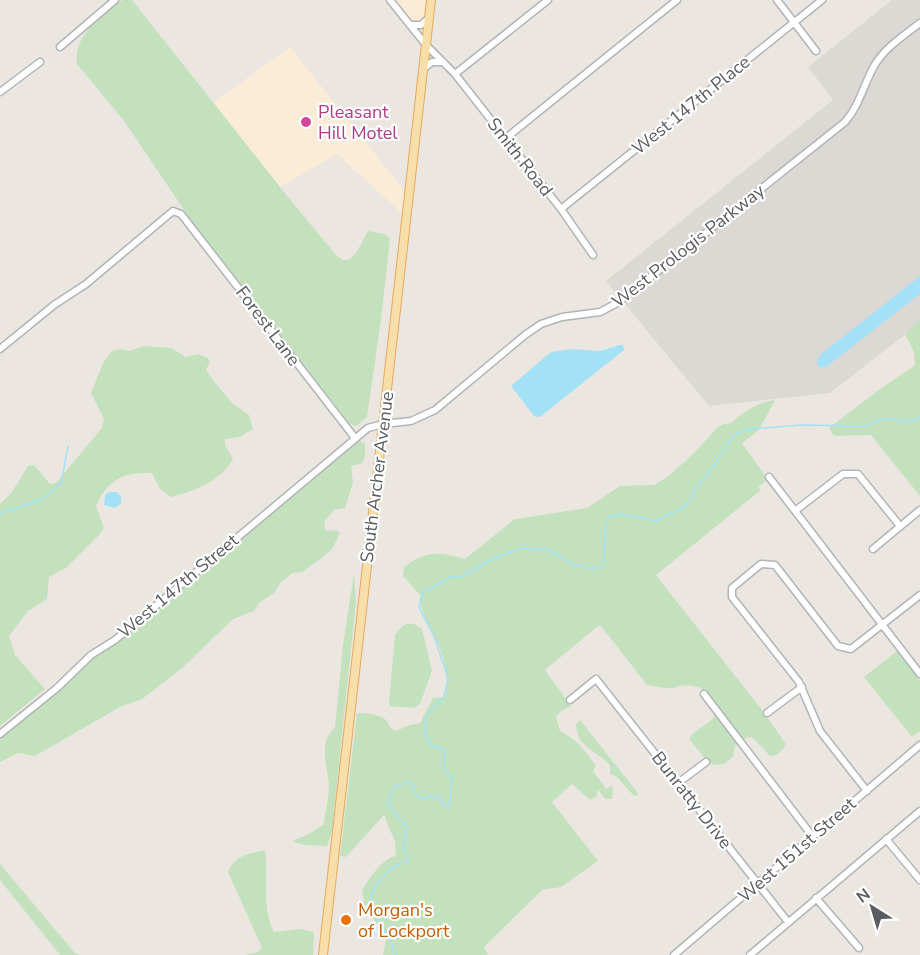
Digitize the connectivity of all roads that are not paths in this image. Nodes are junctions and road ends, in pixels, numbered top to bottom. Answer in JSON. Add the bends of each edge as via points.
{"nodes":[{"id":1,"x":115,"y":0,"type":"edge"},
{"id":2,"x":390,"y":0,"type":"edge"},
{"id":3,"x":431,"y":0,"type":"edge"},
{"id":4,"x":548,"y":0,"type":"edge"},
{"id":5,"x":677,"y":0,"type":"edge"},
{"id":6,"x":777,"y":0,"type":"edge"},
{"id":7,"x":822,"y":0,"type":"edge"},
{"id":8,"x":429,"y":18,"type":"junction"},
{"id":9,"x":794,"y":22,"type":"junction"},
{"id":10,"x":920,"y":23,"type":"edge"},
{"id":11,"x":410,"y":25,"type":"junction"},
{"id":12,"x":426,"y":45,"type":"junction"},
{"id":13,"x":60,"y":47,"type":"dead end"},
{"id":14,"x":816,"y":51,"type":"dead end"},
{"id":15,"x":40,"y":62,"type":"dead end"},
{"id":16,"x":443,"y":62,"type":"junction"},
{"id":17,"x":423,"y":69,"type":"junction"},
{"id":18,"x":455,"y":74,"type":"junction"},
{"id":19,"x":0,"y":92,"type":"edge"},
{"id":20,"x":506,"y":138,"type":"junction"},
{"id":21,"x":561,"y":209,"type":"junction"},
{"id":22,"x":593,"y":255,"type":"dead end"},
{"id":23,"x":0,"y":349,"type":"edge"},
{"id":24,"x":383,"y":424,"type":"junction"},
{"id":25,"x":355,"y":438,"type":"junction"},
{"id":26,"x":769,"y":477,"type":"dead end"},
{"id":27,"x":920,"y":510,"type":"edge"},
{"id":28,"x":795,"y":511,"type":"junction"},
{"id":29,"x":900,"y":526,"type":"junction"},
{"id":30,"x":873,"y":549,"type":"dead end"},
{"id":31,"x":920,"y":596,"type":"edge"},
{"id":32,"x":881,"y":626,"type":"junction"},
{"id":33,"x":920,"y":674,"type":"edge"},
{"id":34,"x":802,"y":687,"type":"junction"},
{"id":35,"x":704,"y":694,"type":"dead end"},
{"id":36,"x":570,"y":700,"type":"dead end"},
{"id":37,"x":767,"y":713,"type":"dead end"},
{"id":38,"x":0,"y":734,"type":"edge"},
{"id":39,"x":920,"y":745,"type":"edge"},
{"id":40,"x":706,"y":762,"type":"dead end"},
{"id":41,"x":678,"y":783,"type":"junction"},
{"id":42,"x":867,"y":791,"type":"junction"},
{"id":43,"x":920,"y":811,"type":"edge"},
{"id":44,"x":813,"y":837,"type":"junction"},
{"id":45,"x":886,"y":839,"type":"junction"},
{"id":46,"x":920,"y":880,"type":"edge"},
{"id":47,"x":759,"y":884,"type":"junction"},
{"id":48,"x":816,"y":898,"type":"junction"},
{"id":49,"x":788,"y":922,"type":"junction"},
{"id":50,"x":860,"y":948,"type":"dead end"},
{"id":51,"x":323,"y":955,"type":"edge"},
{"id":52,"x":674,"y":955,"type":"edge"},
{"id":53,"x":750,"y":955,"type":"edge"}],
"edges":[{"from":1,"to":13,"type":"street"},
{"from":2,"to":11,"type":"street","name":"Smith Road"},
{"from":3,"to":8,"type":"main road","name":"South Archer Avenue"},
{"from":4,"to":18,"type":"street"},
{"from":5,"to":20,"type":"street"},
{"from":6,"to":9,"type":"street"},
{"from":7,"to":9,"type":"street","name":"West 147th Place"},
{"from":8,"to":11,"type":"street","via":[[421,25]]},
{"from":8,"to":12,"type":"main road","name":"South Archer Avenue"},
{"from":9,"to":14,"type":"street"},
{"from":9,"to":21,"type":"street","name":"West 147th Place"},
{"from":10,"to":24,"type":"street","name":"West Prologis Parkway","via":[[881,56],[856,107],[844,122],[613,306],[541,324],[435,410],[411,421]]},
{"from":11,"to":12,"type":"street","name":"Smith Road"},
{"from":12,"to":16,"type":"street","name":"Smith Road"},
{"from":12,"to":17,"type":"main road","name":"South Archer Avenue"},
{"from":15,"to":19,"type":"street"},
{"from":16,"to":17,"type":"street","via":[[432,62]]},
{"from":16,"to":18,"type":"street","name":"Smith Road"},
{"from":17,"to":24,"type":"main road","name":"South Archer Avenue"},
{"from":18,"to":20,"type":"street","name":"Smith Road"},
{"from":20,"to":21,"type":"street","name":"Smith Road"},
{"from":21,"to":22,"type":"street","name":"Smith Road"},
{"from":23,"to":25,"type":"street","name":"Forest Lane","via":[[173,211],[182,214]]},
{"from":24,"to":25,"type":"street","name":"West Prologis Parkway","via":[[371,426]]},
{"from":24,"to":51,"type":"main road","name":"South Archer Avenue"},
{"from":25,"to":38,"type":"street","name":"West 147th Street"},
{"from":26,"to":28,"type":"street"},
{"from":27,"to":29,"type":"street"},
{"from":28,"to":29,"type":"street","via":[[843,474],[858,474]]},
{"from":28,"to":32,"type":"street"},
{"from":29,"to":30,"type":"street"},
{"from":31,"to":32,"type":"street"},
{"from":32,"to":33,"type":"street"},
{"from":32,"to":34,"type":"street","via":[[851,650],[838,646],[775,565],[761,564],[732,588],[732,597]]},
{"from":34,"to":37,"type":"street"},
{"from":34,"to":42,"type":"street","via":[[820,731]]},
{"from":35,"to":44,"type":"street"},
{"from":36,"to":41,"type":"street","name":"Bunratty Drive","via":[[596,679]]},
{"from":39,"to":42,"type":"street","name":"West 151st Street"},
{"from":40,"to":41,"type":"street"},
{"from":41,"to":47,"type":"street","name":"Bunratty Drive"},
{"from":42,"to":44,"type":"street","name":"West 151st Street"},
{"from":43,"to":45,"type":"street"},
{"from":44,"to":47,"type":"street","name":"West 151st Street"},
{"from":45,"to":46,"type":"street"},
{"from":45,"to":48,"type":"street"},
{"from":47,"to":49,"type":"street","name":"Bunratty Drive"},
{"from":47,"to":52,"type":"street","name":"West 151st Street"},
{"from":48,"to":49,"type":"street"},
{"from":48,"to":50,"type":"street"},
{"from":49,"to":53,"type":"street"}]}
